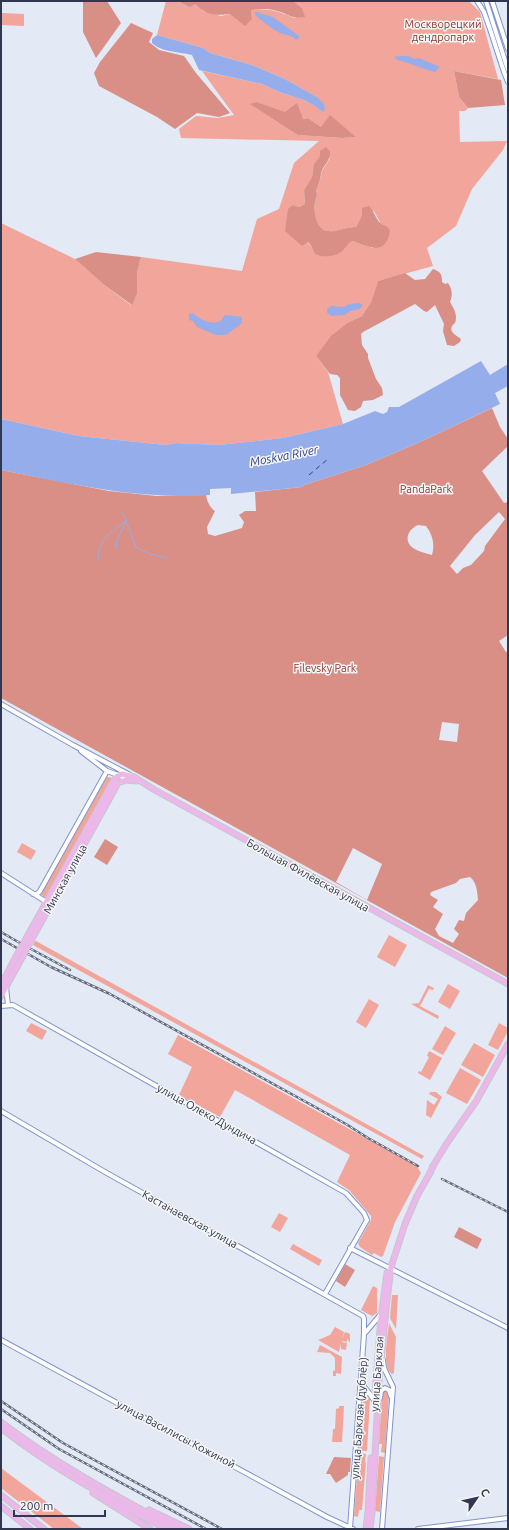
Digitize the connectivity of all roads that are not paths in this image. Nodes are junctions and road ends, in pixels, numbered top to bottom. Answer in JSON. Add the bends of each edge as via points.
{"nodes":[{"id":1,"x":477,"y":1,"type":"edge"},
{"id":2,"x":486,"y":1,"type":"edge"},
{"id":3,"x":492,"y":1,"type":"edge"},
{"id":4,"x":508,"y":49,"type":"edge"},
{"id":5,"x":508,"y":70,"type":"edge"},
{"id":6,"x":508,"y":82,"type":"edge"},
{"id":7,"x":1,"y":704,"type":"edge"},
{"id":8,"x":73,"y":745,"type":"junction"},
{"id":9,"x":110,"y":764,"type":"junction"},
{"id":10,"x":109,"y":772,"type":"junction"},
{"id":11,"x":118,"y":775,"type":"junction"},
{"id":12,"x":132,"y":778,"type":"junction"},
{"id":13,"x":115,"y":782,"type":"junction"},
{"id":14,"x":1,"y":874,"type":"edge"},
{"id":15,"x":33,"y":894,"type":"junction"},
{"id":16,"x":50,"y":903,"type":"junction"},
{"id":17,"x":508,"y":984,"type":"edge"},
{"id":18,"x":4,"y":986,"type":"edge"},
{"id":19,"x":1,"y":996,"type":"edge"},
{"id":20,"x":8,"y":1005,"type":"junction"},
{"id":21,"x":1,"y":1006,"type":"edge"},
{"id":22,"x":508,"y":1044,"type":"edge"},
{"id":23,"x":1,"y":1111,"type":"edge"},
{"id":24,"x":350,"y":1248,"type":"junction"},
{"id":25,"x":389,"y":1269,"type":"junction"},
{"id":26,"x":325,"y":1294,"type":"junction"},
{"id":27,"x":381,"y":1314,"type":"junction"},
{"id":28,"x":508,"y":1328,"type":"edge"},
{"id":29,"x":364,"y":1334,"type":"junction"},
{"id":30,"x":1,"y":1340,"type":"edge"},
{"id":31,"x":382,"y":1355,"type":"junction"},
{"id":32,"x":362,"y":1369,"type":"junction"},
{"id":33,"x":369,"y":1393,"type":"junction"},
{"id":34,"x":392,"y":1398,"type":"junction"},
{"id":35,"x":360,"y":1399,"type":"junction"},
{"id":36,"x":376,"y":1402,"type":"junction"},
{"id":37,"x":1,"y":1422,"type":"edge"},
{"id":38,"x":1,"y":1428,"type":"edge"},
{"id":39,"x":64,"y":1473,"type":"junction"},
{"id":40,"x":113,"y":1494,"type":"junction"},
{"id":41,"x":1,"y":1496,"type":"edge"},
{"id":42,"x":1,"y":1506,"type":"edge"},
{"id":43,"x":370,"y":1512,"type":"junction"},
{"id":44,"x":508,"y":1518,"type":"edge"},
{"id":45,"x":30,"y":1529,"type":"edge"},
{"id":46,"x":44,"y":1529,"type":"edge"},
{"id":47,"x":150,"y":1529,"type":"edge"},
{"id":48,"x":166,"y":1529,"type":"edge"},
{"id":49,"x":177,"y":1529,"type":"edge"},
{"id":50,"x":189,"y":1529,"type":"edge"},
{"id":51,"x":352,"y":1529,"type":"edge"},
{"id":52,"x":366,"y":1529,"type":"edge"},
{"id":53,"x":370,"y":1529,"type":"edge"},
{"id":54,"x":382,"y":1529,"type":"edge"},
{"id":55,"x":418,"y":1529,"type":"edge"}],
"edges":[{"from":1,"to":6,"type":"street","via":[[486,17]]},
{"from":2,"to":5,"type":"street"},
{"from":3,"to":4,"type":"street"},
{"from":7,"to":8,"type":"street","name":"Большая Филёвская улица"},
{"from":8,"to":9,"type":"street","name":"Большая Филёвская улица"},
{"from":8,"to":10,"type":"street","name":"Большая Филёвская улица"},
{"from":9,"to":11,"type":"street","name":"Большая Филёвская улица"},
{"from":9,"to":12,"type":"street","name":"Большая Филёвская улица"},
{"from":10,"to":11,"type":"street","name":"Большая Филёвская улица"},
{"from":10,"to":13,"type":"street"},
{"from":10,"to":15,"type":"street","name":"Минская улица","via":[[40,891]]},
{"from":11,"to":12,"type":"main road"},
{"from":11,"to":13,"type":"main road","name":"Минская улица"},
{"from":12,"to":13,"type":"main road"},
{"from":12,"to":17,"type":"main road","name":"Большая Филёвская улица"},
{"from":13,"to":16,"type":"main road","name":"Минская улица"},
{"from":14,"to":15,"type":"street"},
{"from":15,"to":16,"type":"street"},
{"from":16,"to":18,"type":"main road","name":"Минская улица","bridge":true},
{"from":18,"to":19,"type":"main road","name":"Минская улица"},
{"from":18,"to":20,"type":"street"},
{"from":20,"to":21,"type":"street"},
{"from":20,"to":24,"type":"street","name":"улица Олеко Дундича","via":[[13,1005],[342,1189],[367,1218]]},
{"from":22,"to":25,"type":"main road","name":"улица Барклая","bridge":true,"via":[[477,1100],[447,1143],[417,1196],[393,1247]]},
{"from":23,"to":26,"type":"street","name":"Кастанаевская улица"},
{"from":24,"to":25,"type":"street"},
{"from":24,"to":26,"type":"street","name":"улица Олеко Дундича"},
{"from":25,"to":27,"type":"main road","name":"улица Барклая"},
{"from":25,"to":28,"type":"street"},
{"from":25,"to":31,"type":"main road","name":"улица Барклая"},
{"from":26,"to":29,"type":"street","name":"Кастанаевская улица","via":[[363,1316]]},
{"from":27,"to":29,"type":"street"},
{"from":27,"to":36,"type":"main road","name":"улица Барклая"},
{"from":29,"to":32,"type":"street","name":"улица Барклая (дублёр)"},
{"from":30,"to":51,"type":"street","name":"улица Василисы Кожиной"},
{"from":31,"to":34,"type":"street","name":"улица Барклая (дублёр)","via":[[384,1368],[393,1387]]},
{"from":31,"to":36,"type":"main road","name":"улица Барклая"},
{"from":32,"to":33,"type":"street","via":[[363,1384]]},
{"from":32,"to":35,"type":"street","name":"улица Барклая (дублёр)"},
{"from":33,"to":35,"type":"street"},
{"from":33,"to":36,"type":"street"},
{"from":34,"to":36,"type":"street","name":"улица Барклая (дублёр)","via":[[390,1390],[384,1389]]},
{"from":34,"to":54,"type":"street","name":"улица Барклая (дублёр)"},
{"from":35,"to":51,"type":"street","name":"улица Барклая (дублёр)"},
{"from":36,"to":43,"type":"main road","name":"улица Барклая"},
{"from":37,"to":40,"type":"main road","via":[[52,1458]]},
{"from":38,"to":39,"type":"main road"},
{"from":39,"to":47,"type":"main road"},
{"from":39,"to":48,"type":"main road"},
{"from":40,"to":49,"type":"main road"},
{"from":40,"to":50,"type":"main road"},
{"from":41,"to":46,"type":"main road"},
{"from":42,"to":45,"type":"main road"},
{"from":43,"to":52,"type":"main road","name":"улица Барклая","bridge":true},
{"from":43,"to":53,"type":"main road","name":"улица Барклая","bridge":true},
{"from":44,"to":55,"type":"street"}]}
